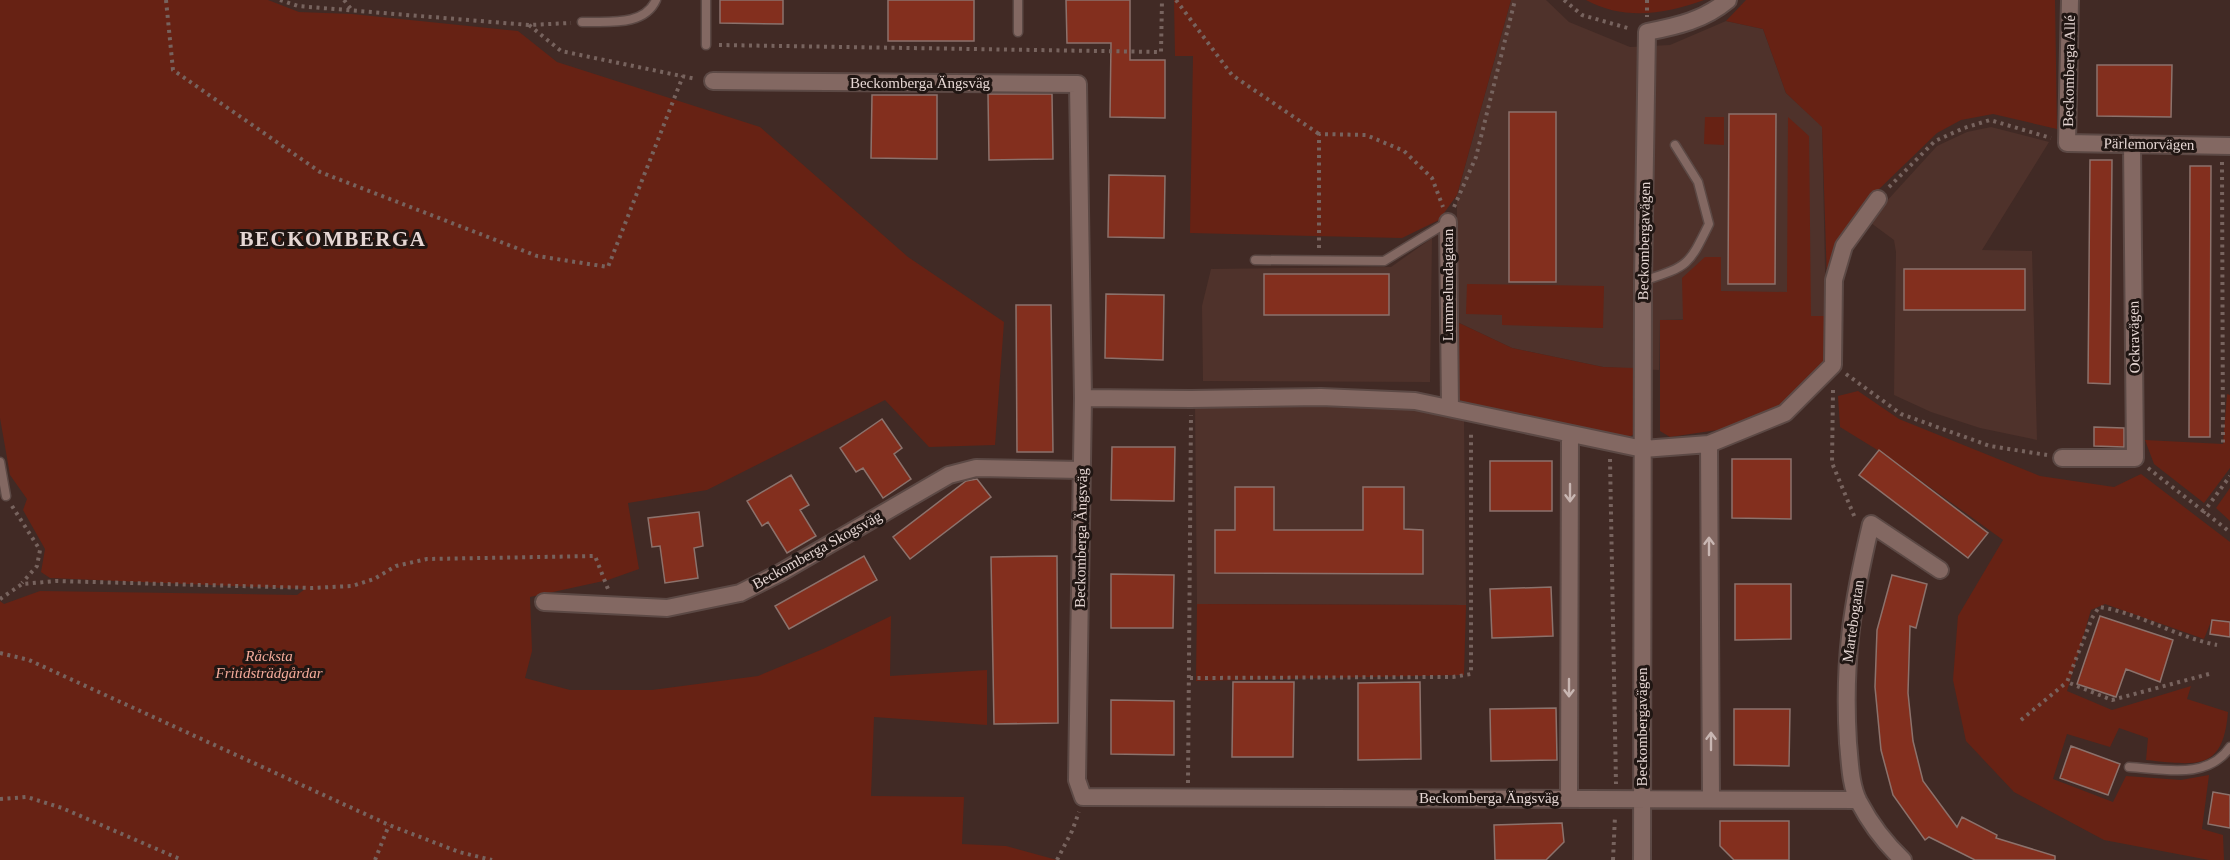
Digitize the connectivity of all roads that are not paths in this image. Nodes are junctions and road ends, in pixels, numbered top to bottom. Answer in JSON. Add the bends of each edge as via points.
{"nodes":[{"id":1,"x":656,"y":0,"type":"edge"},
{"id":2,"x":706,"y":0,"type":"edge"},
{"id":3,"x":1018,"y":0,"type":"edge"},
{"id":4,"x":1728,"y":0,"type":"edge"},
{"id":5,"x":2070,"y":0,"type":"edge"},
{"id":6,"x":582,"y":22,"type":"road end"},
{"id":7,"x":1018,"y":32,"type":"dead end"},
{"id":8,"x":705,"y":45,"type":"road end"},
{"id":9,"x":713,"y":81,"type":"road end"},
{"id":10,"x":2067,"y":143,"type":"joint"},
{"id":11,"x":2132,"y":144,"type":"junction"},
{"id":12,"x":1675,"y":145,"type":"dead end"},
{"id":13,"x":2226,"y":146,"type":"edge"},
{"id":14,"x":1878,"y":199,"type":"road end"},
{"id":15,"x":1448,"y":222,"type":"joint"},
{"id":16,"x":1255,"y":260,"type":"dead end"},
{"id":17,"x":1643,"y":281,"type":"junction"},
{"id":18,"x":1083,"y":398,"type":"junction"},
{"id":19,"x":1450,"y":408,"type":"junction"},
{"id":20,"x":1570,"y":435,"type":"junction"},
{"id":21,"x":1709,"y":444,"type":"junction"},
{"id":22,"x":1643,"y":449,"type":"junction"},
{"id":23,"x":2062,"y":458,"type":"road end"},
{"id":24,"x":0,"y":462,"type":"edge"},
{"id":25,"x":1082,"y":470,"type":"junction"},
{"id":26,"x":6,"y":496,"type":"road end"},
{"id":27,"x":1940,"y":570,"type":"dead end"},
{"id":28,"x":544,"y":602,"type":"dead end"},
{"id":29,"x":2230,"y":747,"type":"edge"},
{"id":30,"x":2129,"y":767,"type":"dead end"},
{"id":31,"x":1569,"y":798,"type":"junction"},
{"id":32,"x":1642,"y":798,"type":"junction"},
{"id":33,"x":1711,"y":799,"type":"junction"},
{"id":34,"x":1858,"y":800,"type":"junction"},
{"id":35,"x":1642,"y":860,"type":"edge"},
{"id":36,"x":1903,"y":860,"type":"edge"}],
"edges":[{"from":1,"to":6,"type":"lane","via":[[638,19]]},
{"from":2,"to":8,"type":"lane"},
{"from":3,"to":7,"type":"lane"},
{"from":4,"to":17,"type":"street","name":"Beckombergavägen","via":[[1714,12],[1683,25],[1647,32]]},
{"from":5,"to":10,"type":"street","name":"Beckomberga Allé"},
{"from":9,"to":18,"type":"street","name":"Beckomberga Ängsväg","via":[[1078,84]]},
{"from":10,"to":11,"type":"street","name":"Pärlemorvägen"},
{"from":11,"to":13,"type":"street","name":"Pärlemorvägen"},
{"from":11,"to":23,"type":"street","name":"Ockravägen","via":[[2135,458]]},
{"from":12,"to":17,"type":"lane","via":[[1698,182],[1709,224],[1695,253],[1682,268]]},
{"from":14,"to":21,"type":"street","via":[[1844,246],[1834,280],[1833,365],[1785,413]]},
{"from":15,"to":16,"type":"lane","name":"Lummelundagatan","via":[[1384,261]]},
{"from":15,"to":19,"type":"street","name":"Lummelundagatan"},
{"from":17,"to":22,"type":"street","name":"Beckombergavägen"},
{"from":18,"to":19,"type":"street","via":[[1321,397],[1415,401]]},
{"from":18,"to":25,"type":"street","name":"Beckomberga Ängsväg"},
{"from":19,"to":20,"type":"street"},
{"from":20,"to":22,"type":"street"},
{"from":20,"to":31,"type":"street","one_way":true},
{"from":21,"to":22,"type":"street"},
{"from":33,"to":21,"type":"street","one_way":true},
{"from":22,"to":32,"type":"street","name":"Beckombergavägen"},
{"from":24,"to":26,"type":"lane"},
{"from":25,"to":28,"type":"street","name":"Beckomberga Skogsväg","via":[[976,468],[949,475],[740,593],[667,608]]},
{"from":25,"to":31,"type":"street","name":"Beckomberga Ängsväg","via":[[1077,780],[1083,797]]},
{"from":27,"to":34,"type":"street","name":"Martebogatan","via":[[1871,524],[1853,610],[1845,690],[1850,764]]},
{"from":29,"to":30,"type":"lane","via":[[2222,759],[2207,766],[2181,771]]},
{"from":31,"to":32,"type":"street","name":"Beckomberga Ängsväg"},
{"from":32,"to":33,"type":"street"},
{"from":32,"to":35,"type":"street","name":"Beckombergavägen"},
{"from":33,"to":34,"type":"street"},
{"from":34,"to":36,"type":"street","name":"Martebogatan","via":[[1888,846]]}]}
